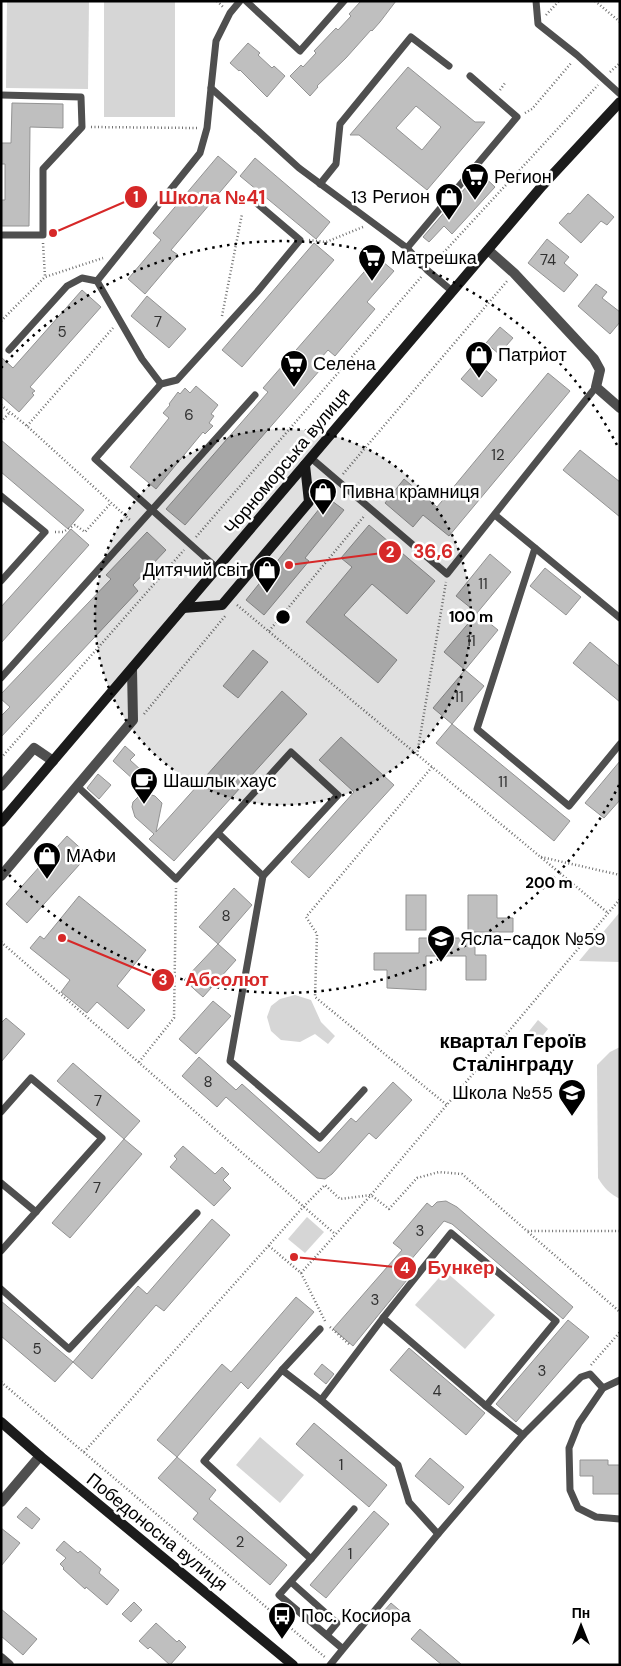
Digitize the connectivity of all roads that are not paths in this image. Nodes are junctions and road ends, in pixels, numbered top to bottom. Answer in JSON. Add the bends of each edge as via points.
{"nodes":[{"id":1,"x":240,"y":1,"type":"edge"},
{"id":2,"x":246,"y":1,"type":"edge"},
{"id":3,"x":344,"y":1,"type":"edge"},
{"id":4,"x":536,"y":1,"type":"edge"},
{"id":5,"x":450,"y":66,"type":"dead end"},
{"id":6,"x":470,"y":76,"type":"dead end"},
{"id":7,"x":211,"y":88,"type":"junction"},
{"id":8,"x":620,"y":94,"type":"edge"},
{"id":9,"x":1,"y":95,"type":"edge"},
{"id":10,"x":620,"y":102,"type":"edge"},
{"id":11,"x":320,"y":184,"type":"junction"},
{"id":12,"x":253,"y":200,"type":"dead end"},
{"id":13,"x":1,"y":235,"type":"edge"},
{"id":14,"x":407,"y":248,"type":"junction"},
{"id":15,"x":488,"y":250,"type":"junction"},
{"id":16,"x":97,"y":281,"type":"junction"},
{"id":17,"x":452,"y":290,"type":"junction"},
{"id":18,"x":9,"y":350,"type":"dead end"},
{"id":19,"x":161,"y":384,"type":"junction"},
{"id":20,"x":596,"y":387,"type":"junction"},
{"id":21,"x":255,"y":395,"type":"dead end"},
{"id":22,"x":620,"y":408,"type":"edge"},
{"id":23,"x":308,"y":461,"type":"junction"},
{"id":24,"x":1,"y":496,"type":"edge"},
{"id":25,"x":152,"y":510,"type":"junction"},
{"id":26,"x":495,"y":515,"type":"junction"},
{"id":27,"x":535,"y":548,"type":"junction"},
{"id":28,"x":217,"y":568,"type":"junction"},
{"id":29,"x":1,"y":581,"type":"edge"},
{"id":30,"x":183,"y":608,"type":"junction"},
{"id":31,"x":620,"y":618,"type":"edge"},
{"id":32,"x":132,"y":669,"type":"junction"},
{"id":33,"x":1,"y":678,"type":"edge"},
{"id":34,"x":620,"y":744,"type":"edge"},
{"id":35,"x":53,"y":761,"type":"junction"},
{"id":36,"x":1,"y":786,"type":"edge"},
{"id":37,"x":77,"y":786,"type":"junction"},
{"id":38,"x":1,"y":822,"type":"edge"},
{"id":39,"x":218,"y":833,"type":"junction"},
{"id":40,"x":1,"y":876,"type":"edge"},
{"id":41,"x":263,"y":876,"type":"junction"},
{"id":42,"x":364,"y":1090,"type":"dead end"},
{"id":43,"x":1,"y":1112,"type":"edge"},
{"id":44,"x":1,"y":1183,"type":"edge"},
{"id":45,"x":36,"y":1212,"type":"junction"},
{"id":46,"x":197,"y":1213,"type":"dead end"},
{"id":47,"x":1,"y":1251,"type":"edge"},
{"id":48,"x":1,"y":1289,"type":"edge"},
{"id":49,"x":383,"y":1318,"type":"junction"},
{"id":50,"x":320,"y":1329,"type":"dead end"},
{"id":51,"x":282,"y":1370,"type":"junction"},
{"id":52,"x":620,"y":1380,"type":"edge"},
{"id":53,"x":603,"y":1388,"type":"junction"},
{"id":54,"x":321,"y":1400,"type":"junction"},
{"id":55,"x":486,"y":1406,"type":"junction"},
{"id":56,"x":1,"y":1422,"type":"edge"},
{"id":57,"x":523,"y":1435,"type":"junction"},
{"id":58,"x":40,"y":1456,"type":"junction"},
{"id":59,"x":1,"y":1502,"type":"edge"},
{"id":60,"x":354,"y":1509,"type":"dead end"},
{"id":61,"x":620,"y":1519,"type":"edge"},
{"id":62,"x":438,"y":1534,"type":"junction"},
{"id":63,"x":311,"y":1559,"type":"junction"},
{"id":64,"x":291,"y":1582,"type":"junction"},
{"id":65,"x":326,"y":1635,"type":"junction"},
{"id":66,"x":343,"y":1649,"type":"junction"},
{"id":67,"x":1,"y":1658,"type":"edge"},
{"id":68,"x":331,"y":1664,"type":"edge"},
{"id":69,"x":9,"y":1665,"type":"edge"},
{"id":70,"x":293,"y":1665,"type":"edge"}],
"edges":[{"from":1,"to":7,"type":"lane","via":[[216,41]]},
{"from":2,"to":3,"type":"lane","via":[[300,51]]},
{"from":4,"to":8,"type":"lane","via":[[538,24]]},
{"from":5,"to":11,"type":"lane","via":[[411,37],[340,124],[336,164]]},
{"from":6,"to":14,"type":"lane","via":[[517,117]]},
{"from":7,"to":11,"type":"lane"},
{"from":7,"to":16,"type":"lane","via":[[207,128],[200,153]]},
{"from":9,"to":13,"type":"lane","via":[[81,97],[82,127],[43,169],[43,235]]},
{"from":10,"to":15,"type":"street","name":"Чорноморська вулиця"},
{"from":11,"to":14,"type":"lane"},
{"from":12,"to":19,"type":"lane","via":[[300,240],[177,380]]},
{"from":14,"to":17,"type":"lane"},
{"from":15,"to":17,"type":"street","name":"Чорноморська вулиця"},
{"from":15,"to":20,"type":"street","via":[[514,273],[594,359],[600,370]]},
{"from":16,"to":18,"type":"lane","via":[[82,278],[67,286]]},
{"from":16,"to":19,"type":"lane","via":[[142,359]]},
{"from":17,"to":23,"type":"street","name":"Чорноморська вулиця"},
{"from":19,"to":25,"type":"lane","via":[[96,459]]},
{"from":20,"to":22,"type":"street"},
{"from":20,"to":26,"type":"lane"},
{"from":21,"to":25,"type":"lane"},
{"from":23,"to":26,"type":"lane","via":[[370,508],[447,574]]},
{"from":23,"to":28,"type":"street","name":"Чорноморська вулиця"},
{"from":23,"to":30,"type":"street","via":[[309,502],[222,605]]},
{"from":24,"to":29,"type":"lane","via":[[45,532]]},
{"from":25,"to":28,"type":"lane"},
{"from":25,"to":33,"type":"lane"},
{"from":26,"to":27,"type":"lane"},
{"from":27,"to":31,"type":"lane"},
{"from":27,"to":34,"type":"lane","via":[[478,729],[569,806]]},
{"from":28,"to":30,"type":"street","name":"Чорноморська вулиця"},
{"from":30,"to":32,"type":"street","name":"Чорноморська вулиця"},
{"from":32,"to":35,"type":"street","name":"Чорноморська вулиця"},
{"from":32,"to":37,"type":"street","via":[[133,720]]},
{"from":35,"to":36,"type":"street","via":[[34,748]]},
{"from":35,"to":38,"type":"street","name":"Чорноморська вулиця"},
{"from":37,"to":39,"type":"lane","via":[[176,879]]},
{"from":37,"to":40,"type":"street"},
{"from":39,"to":41,"type":"lane"},
{"from":39,"to":41,"type":"lane","via":[[291,752],[338,795]]},
{"from":41,"to":42,"type":"lane","via":[[230,1060],[320,1138]]},
{"from":43,"to":45,"type":"lane","via":[[31,1078],[102,1138]]},
{"from":44,"to":45,"type":"lane"},
{"from":45,"to":47,"type":"lane"},
{"from":46,"to":48,"type":"lane","via":[[69,1349]]},
{"from":49,"to":54,"type":"lane"},
{"from":49,"to":55,"type":"lane"},
{"from":49,"to":55,"type":"lane","via":[[451,1233],[556,1321]]},
{"from":50,"to":51,"type":"lane"},
{"from":51,"to":54,"type":"lane"},
{"from":51,"to":63,"type":"lane","via":[[204,1461]]},
{"from":52,"to":53,"type":"lane"},
{"from":53,"to":57,"type":"lane","via":[[590,1374],[580,1377]]},
{"from":53,"to":61,"type":"lane","via":[[579,1423],[569,1448],[570,1490],[578,1508],[596,1517]]},
{"from":54,"to":62,"type":"lane","via":[[398,1465],[409,1502]]},
{"from":55,"to":57,"type":"lane"},
{"from":56,"to":58,"type":"street","name":"Победоносна вулиця"},
{"from":57,"to":62,"type":"lane"},
{"from":58,"to":59,"type":"street"},
{"from":58,"to":70,"type":"street","name":"Победоносна вулиця"},
{"from":60,"to":63,"type":"lane"},
{"from":62,"to":66,"type":"lane"},
{"from":63,"to":64,"type":"lane"},
{"from":64,"to":65,"type":"lane","via":[[337,1623]]},
{"from":64,"to":65,"type":"lane","via":[[279,1595]]},
{"from":65,"to":66,"type":"lane"},
{"from":66,"to":68,"type":"lane"},
{"from":67,"to":69,"type":"street"}]}
